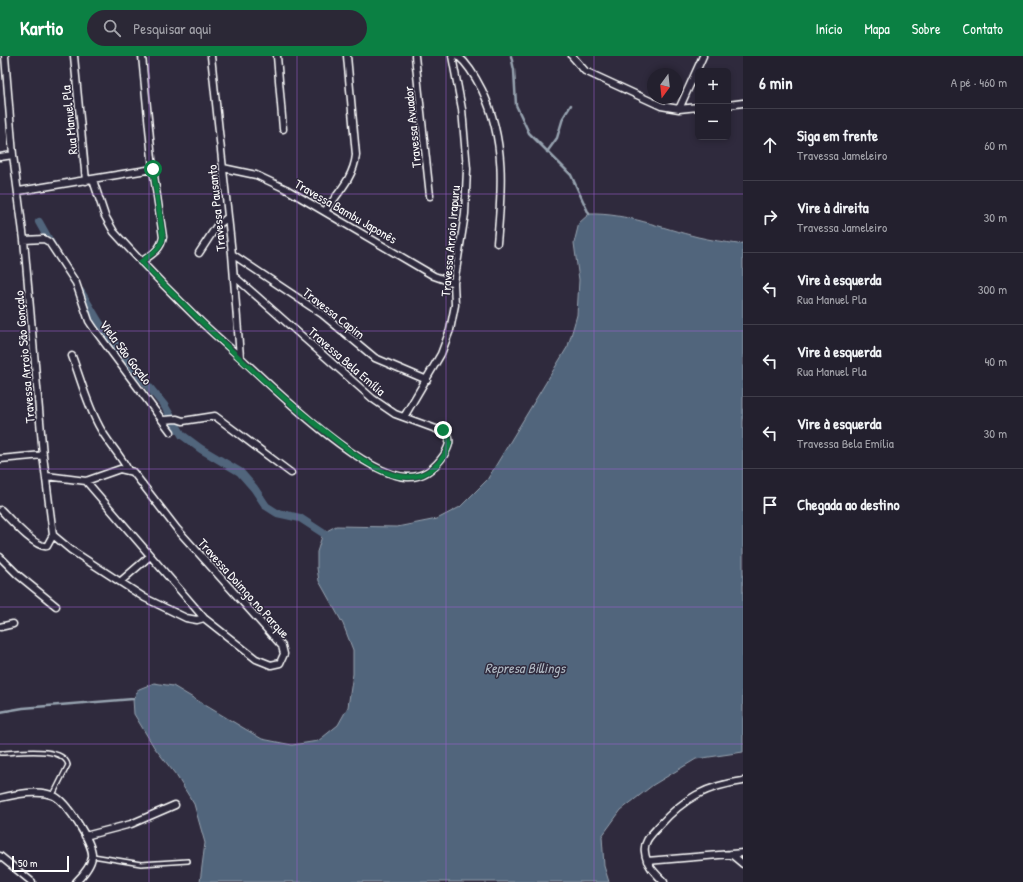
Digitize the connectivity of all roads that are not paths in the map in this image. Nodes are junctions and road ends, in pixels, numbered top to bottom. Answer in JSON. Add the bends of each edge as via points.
{"nodes":[{"id":1,"x":5,"y":56,"type":"edge"},
{"id":2,"x":74,"y":56,"type":"edge"},
{"id":3,"x":142,"y":56,"type":"edge"},
{"id":4,"x":211,"y":56,"type":"edge"},
{"id":5,"x":277,"y":56,"type":"edge"},
{"id":6,"x":347,"y":56,"type":"edge"},
{"id":7,"x":415,"y":56,"type":"edge"},
{"id":8,"x":452,"y":56,"type":"edge"},
{"id":9,"x":458,"y":56,"type":"edge"},
{"id":10,"x":572,"y":56,"type":"edge"},
{"id":11,"x":703,"y":56,"type":"edge"},
{"id":12,"x":743,"y":103,"type":"edge"},
{"id":13,"x":731,"y":105,"type":"edge"},
{"id":14,"x":695,"y":107,"type":"edge"},
{"id":15,"x":679,"y":109,"type":"junction"},
{"id":16,"x":283,"y":129,"type":"dead end"},
{"id":17,"x":13,"y":155,"type":"junction"},
{"id":18,"x":0,"y":157,"type":"edge"},
{"id":19,"x":223,"y":168,"type":"junction"},
{"id":20,"x":153,"y":169,"type":"junction"},
{"id":21,"x":93,"y":180,"type":"junction"},
{"id":22,"x":86,"y":181,"type":"junction"},
{"id":23,"x":19,"y":191,"type":"junction"},
{"id":24,"x":430,"y":196,"type":"dead end"},
{"id":25,"x":326,"y":210,"type":"junction"},
{"id":26,"x":228,"y":217,"type":"junction"},
{"id":27,"x":24,"y":240,"type":"junction"},
{"id":28,"x":497,"y":243,"type":"dead end"},
{"id":29,"x":200,"y":253,"type":"dead end"},
{"id":30,"x":232,"y":254,"type":"junction"},
{"id":31,"x":141,"y":262,"type":"junction"},
{"id":32,"x":234,"y":276,"type":"junction"},
{"id":33,"x":454,"y":283,"type":"junction"},
{"id":34,"x":72,"y":356,"type":"dead end"},
{"id":35,"x":240,"y":357,"type":"junction"},
{"id":36,"x":427,"y":380,"type":"junction"},
{"id":37,"x":404,"y":417,"type":"junction"},
{"id":38,"x":164,"y":420,"type":"junction"},
{"id":39,"x":171,"y":432,"type":"dead end"},
{"id":40,"x":44,"y":455,"type":"junction"},
{"id":41,"x":0,"y":459,"type":"edge"},
{"id":42,"x":128,"y":470,"type":"junction"},
{"id":43,"x":291,"y":473,"type":"dead end"},
{"id":44,"x":47,"y":476,"type":"junction"},
{"id":45,"x":86,"y":480,"type":"junction"},
{"id":46,"x":1,"y":510,"type":"edge"},
{"id":47,"x":53,"y":535,"type":"junction"},
{"id":48,"x":150,"y":556,"type":"junction"},
{"id":49,"x":0,"y":557,"type":"edge"},
{"id":50,"x":121,"y":581,"type":"junction"},
{"id":51,"x":56,"y":606,"type":"dead end"},
{"id":52,"x":204,"y":618,"type":"junction"},
{"id":53,"x":13,"y":624,"type":"dead end"},
{"id":54,"x":0,"y":627,"type":"edge"},
{"id":55,"x":0,"y":753,"type":"edge"},
{"id":56,"x":743,"y":781,"type":"edge"},
{"id":57,"x":52,"y":795,"type":"junction"},
{"id":58,"x":0,"y":798,"type":"edge"},
{"id":59,"x":175,"y":805,"type":"dead end"},
{"id":60,"x":85,"y":836,"type":"junction"},
{"id":61,"x":743,"y":853,"type":"edge"},
{"id":62,"x":731,"y":854,"type":"junction"},
{"id":63,"x":0,"y":856,"type":"edge"},
{"id":64,"x":92,"y":857,"type":"junction"},
{"id":65,"x":188,"y":861,"type":"dead end"},
{"id":66,"x":647,"y":861,"type":"junction"},
{"id":67,"x":743,"y":864,"type":"edge"},
{"id":68,"x":32,"y":882,"type":"edge"},
{"id":69,"x":76,"y":882,"type":"edge"},
{"id":70,"x":664,"y":882,"type":"edge"}],
"edges":[{"from":1,"to":17,"type":"street","name":"Travessa Arroio São Gonçalo"},
{"from":2,"to":22,"type":"street","name":"Rua Manuel Pla"},
{"from":3,"to":20,"type":"street"},
{"from":4,"to":19,"type":"street","name":"Travessa Pausanto"},
{"from":5,"to":16,"type":"street"},
{"from":6,"to":25,"type":"street","via":[[355,164],[350,178]]},
{"from":7,"to":24,"type":"street","name":"Travessa Avuador"},
{"from":8,"to":33,"type":"street","name":"Travessa Arroio Irapuru","via":[[462,110],[467,170],[465,214]]},
{"from":9,"to":28,"type":"street","via":[[475,75],[496,123],[502,176]]},
{"from":10,"to":15,"type":"street","via":[[582,69],[592,74],[661,106]]},
{"from":11,"to":15,"type":"street"},
{"from":12,"to":13,"type":"street"},
{"from":14,"to":15,"type":"street"},
{"from":17,"to":18,"type":"street"},
{"from":17,"to":23,"type":"street","name":"Travessa Arroio São Gonçalo"},
{"from":19,"to":25,"type":"street","name":"Travessa Bambu Japonês","via":[[271,181]]},
{"from":19,"to":26,"type":"street","name":"Travessa Pausanto"},
{"from":20,"to":21,"type":"street"},
{"from":20,"to":31,"type":"street","via":[[163,237],[157,250]]},
{"from":21,"to":22,"type":"street"},
{"from":21,"to":31,"type":"street","via":[[110,225]]},
{"from":22,"to":23,"type":"street"},
{"from":23,"to":27,"type":"street","name":"Travessa Arroio São Gonçalo"},
{"from":25,"to":33,"type":"street","name":"Travessa Bambu Japonês","via":[[434,276]]},
{"from":26,"to":29,"type":"street","via":[[216,227]]},
{"from":26,"to":30,"type":"street","name":"Travessa Pausanto"},
{"from":27,"to":38,"type":"street","name":"Viela São Goçalo","via":[[44,239],[49,242],[76,282],[94,330]]},
{"from":27,"to":40,"type":"street","name":"Travessa Arroio São Gonçalo"},
{"from":30,"to":32,"type":"street","name":"Travessa Pausanto"},
{"from":30,"to":36,"type":"street","name":"Travessa Capim","via":[[322,314],[368,353],[384,363]]},
{"from":31,"to":35,"type":"street"},
{"from":32,"to":35,"type":"street","name":"Travessa Pausanto"},
{"from":32,"to":37,"type":"street","name":"Travessa Bela Emília","via":[[373,399]]},
{"from":33,"to":36,"type":"street","name":"Travessa Arroio Irapuru","via":[[455,305],[450,330]]},
{"from":34,"to":42,"type":"street","via":[[95,419]]},
{"from":35,"to":37,"type":"street","name":"Travessa Bela Emília","via":[[290,404],[360,458],[386,472],[408,478],[423,475],[432,469],[448,446],[448,435],[443,430]]},
{"from":36,"to":37,"type":"street","name":"Travessa Arroio Irapuru"},
{"from":38,"to":39,"type":"street","name":"Viela São Goçalo"},
{"from":38,"to":43,"type":"street","via":[[183,421],[215,416]]},
{"from":40,"to":41,"type":"street"},
{"from":40,"to":44,"type":"street","name":"Travessa Arroio São Gonçalo"},
{"from":42,"to":45,"type":"street","via":[[116,470]]},
{"from":42,"to":52,"type":"street","name":"Travessa Doimgo no Parque","via":[[135,474],[177,529],[282,646],[283,658],[276,665],[263,663]]},
{"from":44,"to":45,"type":"street"},
{"from":44,"to":47,"type":"street","name":"Travessa Arroio São Gonçalo"},
{"from":45,"to":48,"type":"street","name":"Travessa Doimgo no Parque"},
{"from":46,"to":47,"type":"street","via":[[30,538],[46,547]]},
{"from":47,"to":50,"type":"street","via":[[71,550]]},
{"from":48,"to":50,"type":"street"},
{"from":48,"to":52,"type":"street","name":"Travessa Doimgo no Parque"},
{"from":49,"to":51,"type":"street"},
{"from":50,"to":52,"type":"street","via":[[145,598],[186,618]]},
{"from":53,"to":54,"type":"street"},
{"from":55,"to":57,"type":"lane","via":[[51,753],[63,758],[68,765]]},
{"from":56,"to":66,"type":"street","via":[[711,788],[692,796],[675,809],[646,842]]},
{"from":57,"to":58,"type":"street","via":[[27,794]]},
{"from":57,"to":60,"type":"street","via":[[68,809]]},
{"from":59,"to":60,"type":"street","via":[[131,824]]},
{"from":60,"to":64,"type":"street","via":[[90,844]]},
{"from":61,"to":62,"type":"street"},
{"from":62,"to":66,"type":"street"},
{"from":62,"to":67,"type":"street"},
{"from":63,"to":68,"type":"street"},
{"from":64,"to":65,"type":"lane","via":[[141,864]]},
{"from":64,"to":69,"type":"street","via":[[86,871]]},
{"from":66,"to":70,"type":"street"}]}
